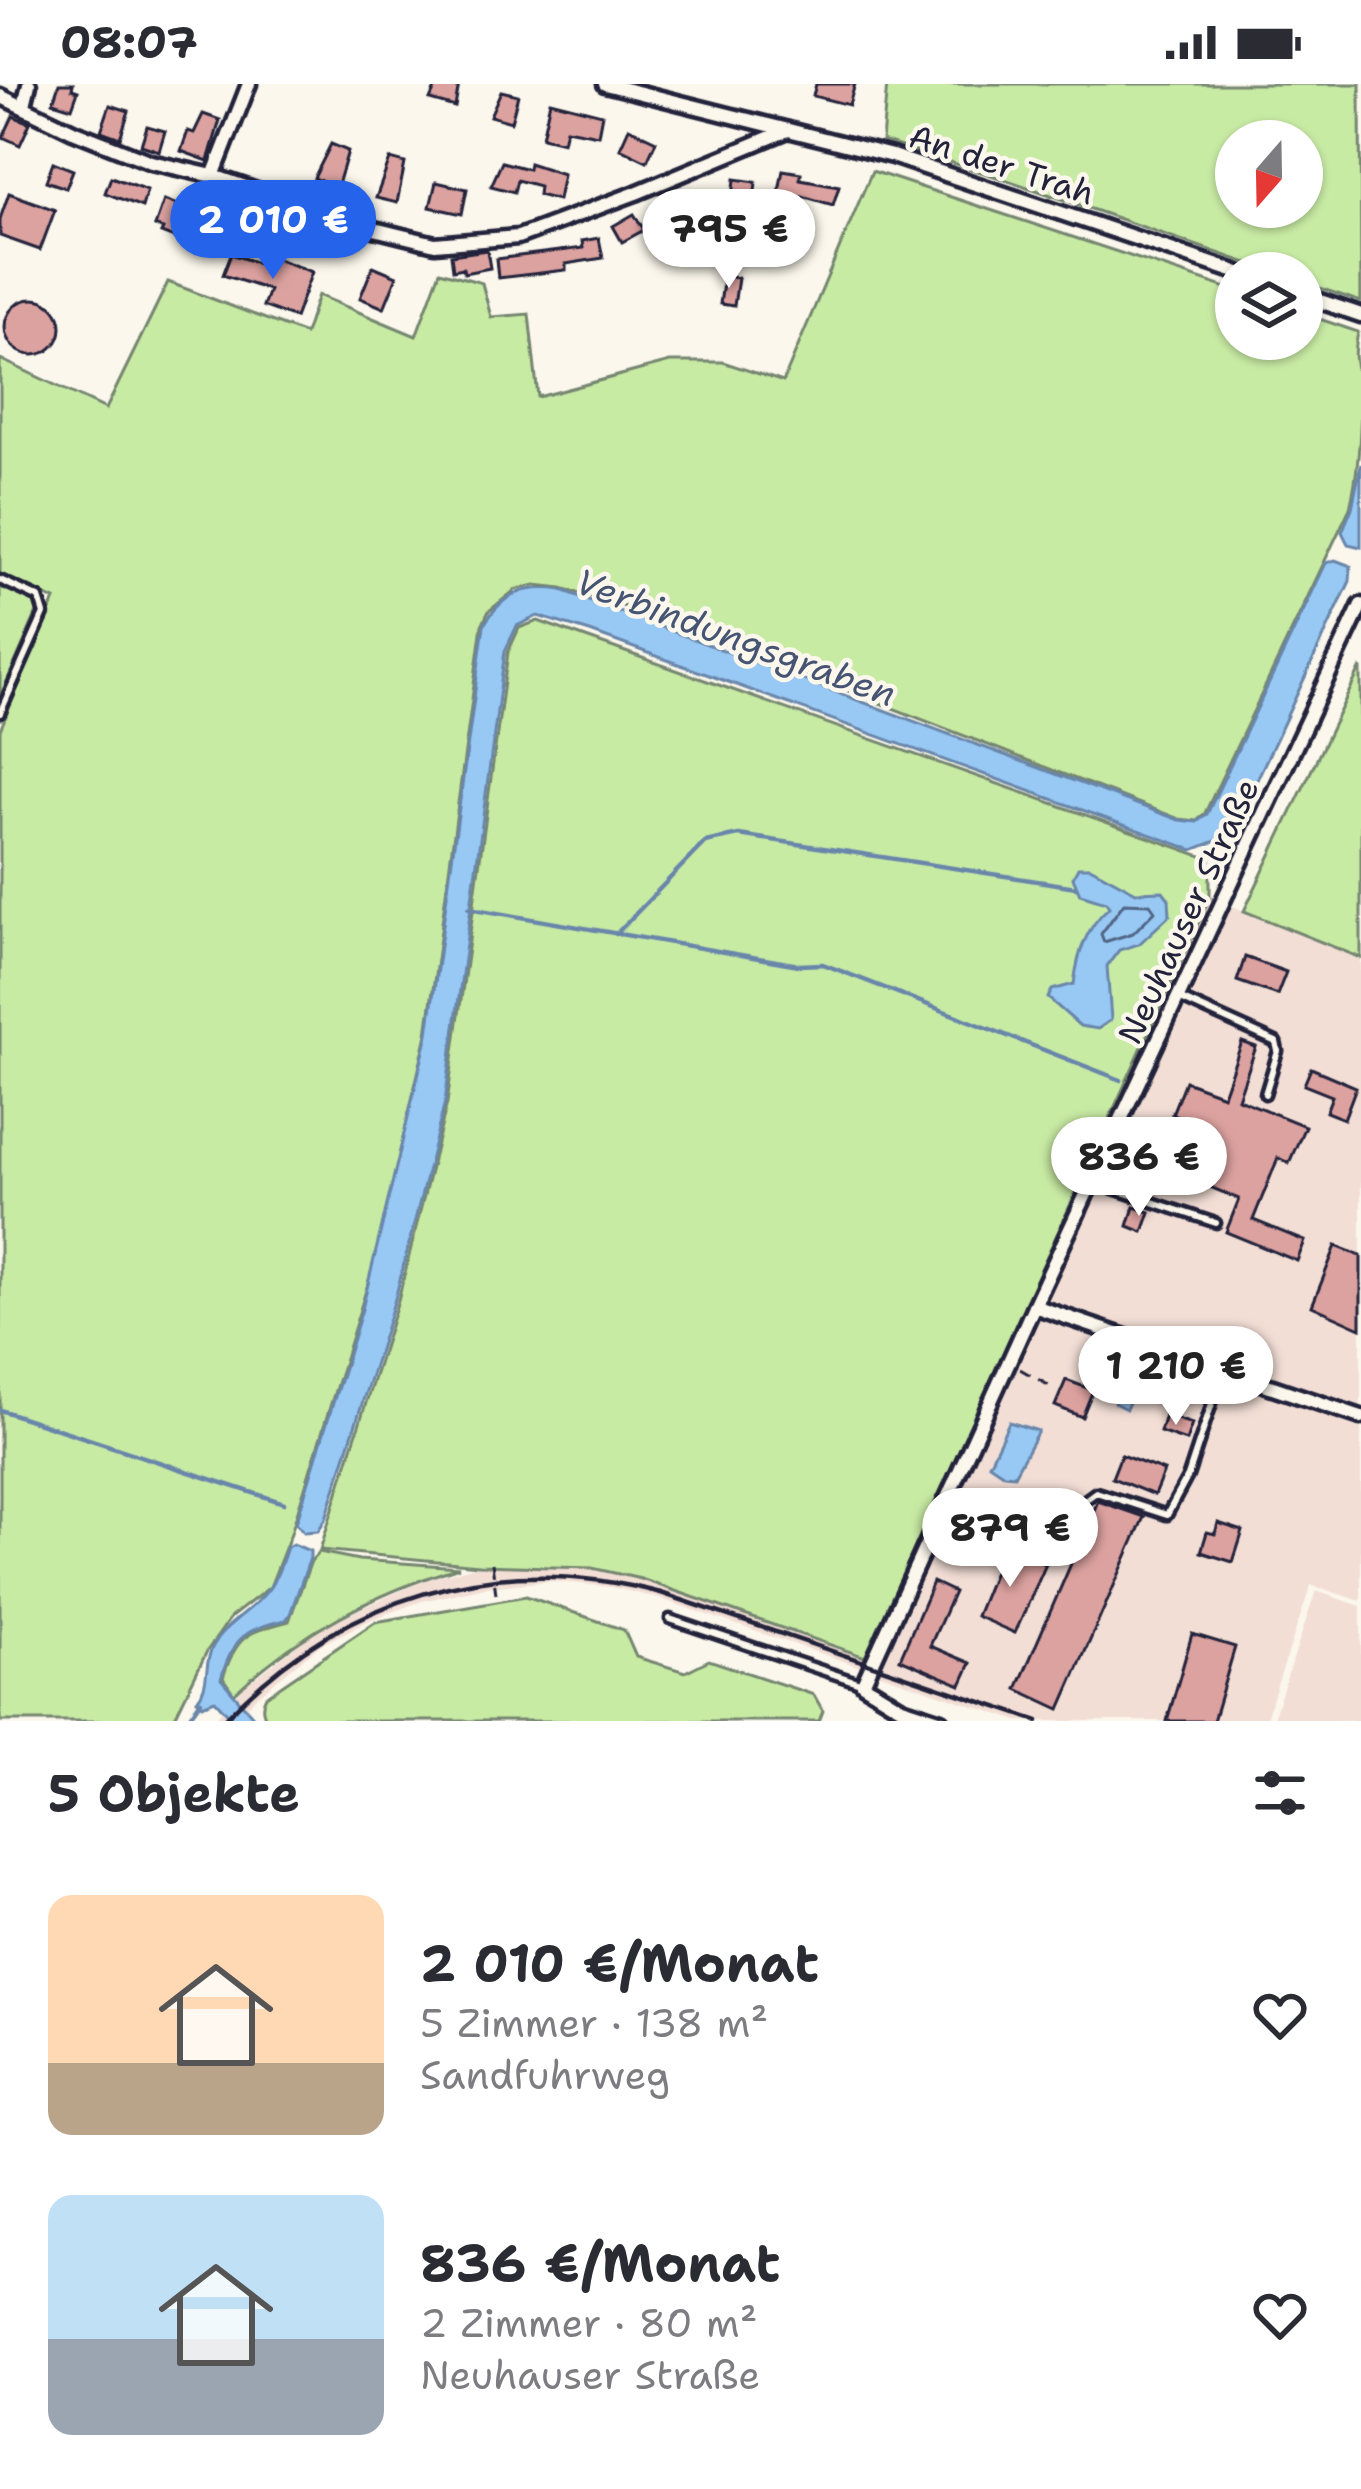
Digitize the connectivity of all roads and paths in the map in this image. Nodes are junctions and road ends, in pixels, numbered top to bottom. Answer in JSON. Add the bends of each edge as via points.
{"nodes":[{"id":1,"x":29,"y":84,"type":"edge"},
{"id":2,"x":249,"y":84,"type":"edge"},
{"id":3,"x":605,"y":84,"type":"edge"},
{"id":4,"x":0,"y":96,"type":"edge"},
{"id":5,"x":24,"y":105,"type":"junction"},
{"id":6,"x":788,"y":130,"type":"junction"},
{"id":7,"x":213,"y":176,"type":"junction"},
{"id":8,"x":1215,"y":265,"type":"edge"},
{"id":9,"x":1323,"y":302,"type":"edge"},
{"id":10,"x":1361,"y":315,"type":"edge"},
{"id":11,"x":0,"y":580,"type":"edge"},
{"id":12,"x":1361,"y":605,"type":"edge"},
{"id":13,"x":0,"y":712,"type":"edge"},
{"id":14,"x":1178,"y":998,"type":"junction"},
{"id":15,"x":1264,"y":1094,"type":"dead end"},
{"id":16,"x":1091,"y":1182,"type":"junction"},
{"id":17,"x":1216,"y":1223,"type":"dead end"},
{"id":18,"x":1034,"y":1306,"type":"junction"},
{"id":19,"x":1008,"y":1362,"type":"junction"},
{"id":20,"x":1223,"y":1370,"type":"junction"},
{"id":21,"x":1055,"y":1389,"type":"dead end"},
{"id":22,"x":1361,"y":1417,"type":"edge"},
{"id":23,"x":1055,"y":1522,"type":"dead end"},
{"id":24,"x":492,"y":1563,"type":"dead end"},
{"id":25,"x":496,"y":1594,"type":"dead end"},
{"id":26,"x":670,"y":1619,"type":"dead end"},
{"id":27,"x":863,"y":1684,"type":"junction"},
{"id":28,"x":942,"y":1721,"type":"edge"}],
"edges":[{"from":1,"to":5,"type":"street"},
{"from":2,"to":7,"type":"street"},
{"from":3,"to":6,"type":"street","name":"An der Trah"},
{"from":4,"to":5,"type":"street"},
{"from":5,"to":7,"type":"street","via":[[151,163]]},
{"from":6,"to":7,"type":"street","via":[[518,237],[435,244]]},
{"from":6,"to":8,"type":"street","name":"An der Trah","via":[[981,184]]},
{"from":9,"to":10,"type":"street"},
{"from":11,"to":13,"type":"lane","via":[[39,598],[44,614]]},
{"from":12,"to":14,"type":"street","name":"Neuhauser Straße"},
{"from":14,"to":15,"type":"lane","via":[[1276,1042]]},
{"from":14,"to":16,"type":"street","name":"Neuhauser Straße"},
{"from":16,"to":17,"type":"lane"},
{"from":16,"to":18,"type":"street","name":"Neuhauser Straße"},
{"from":18,"to":19,"type":"street","name":"Neuhauser Straße"},
{"from":18,"to":20,"type":"street"},
{"from":19,"to":21,"type":"path"},
{"from":19,"to":27,"type":"street","name":"Neuhauser Straße"},
{"from":20,"to":22,"type":"street"},
{"from":20,"to":23,"type":"lane","via":[[1188,1476],[1166,1515],[1096,1492]]},
{"from":24,"to":25,"type":"path"},
{"from":26,"to":27,"type":"lane"},
{"from":27,"to":28,"type":"street"}]}
